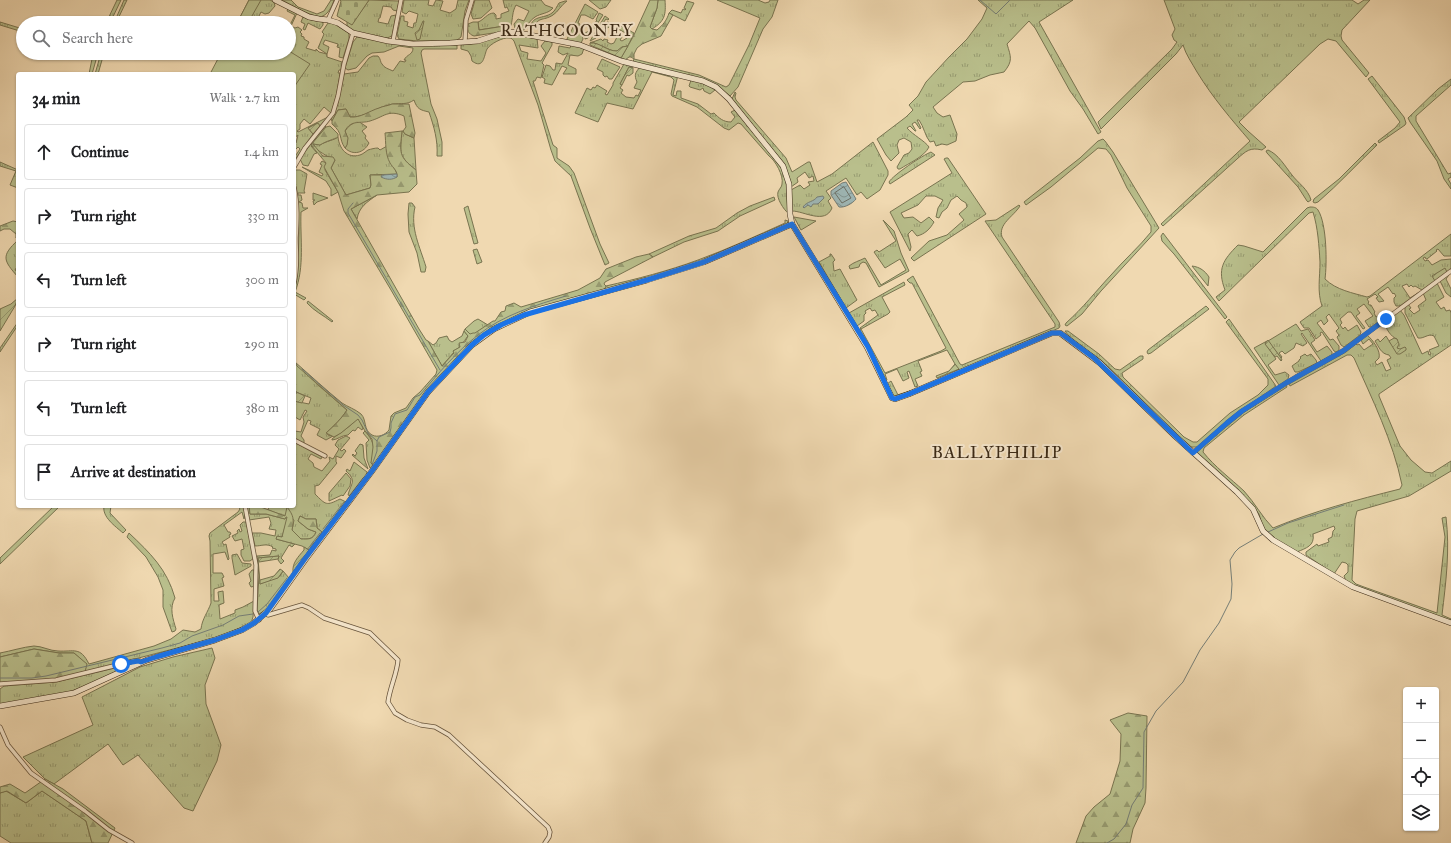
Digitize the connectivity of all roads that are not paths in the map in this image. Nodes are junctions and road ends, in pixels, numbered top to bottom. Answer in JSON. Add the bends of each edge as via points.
{"nodes":[{"id":1,"x":275,"y":0,"type":"edge"},
{"id":2,"x":337,"y":0,"type":"edge"},
{"id":3,"x":401,"y":0,"type":"edge"},
{"id":4,"x":472,"y":0,"type":"edge"},
{"id":5,"x":328,"y":20,"type":"junction"},
{"id":6,"x":353,"y":33,"type":"junction"},
{"id":7,"x":393,"y":41,"type":"junction"},
{"id":8,"x":465,"y":42,"type":"junction"},
{"id":9,"x":296,"y":164,"type":"edge"},
{"id":10,"x":296,"y":198,"type":"edge"},
{"id":11,"x":792,"y":224,"type":"junction"},
{"id":12,"x":296,"y":270,"type":"edge"},
{"id":13,"x":1451,"y":271,"type":"edge"},
{"id":14,"x":296,"y":441,"type":"edge"},
{"id":15,"x":1193,"y":453,"type":"junction"},
{"id":16,"x":324,"y":456,"type":"dead end"},
{"id":17,"x":245,"y":508,"type":"edge"},
{"id":18,"x":266,"y":613,"type":"junction"},
{"id":19,"x":259,"y":620,"type":"junction"},
{"id":20,"x":1451,"y":623,"type":"edge"},
{"id":21,"x":141,"y":662,"type":"junction"},
{"id":22,"x":0,"y":684,"type":"edge"},
{"id":23,"x":0,"y":706,"type":"edge"},
{"id":24,"x":0,"y":727,"type":"edge"},
{"id":25,"x":132,"y":843,"type":"edge"},
{"id":26,"x":545,"y":843,"type":"edge"}],
"edges":[{"from":1,"to":5,"type":"street","via":[[309,17]]},
{"from":2,"to":5,"type":"street"},
{"from":3,"to":7,"type":"street"},
{"from":4,"to":8,"type":"street","via":[[466,20]]},
{"from":5,"to":6,"type":"street"},
{"from":6,"to":7,"type":"street"},
{"from":6,"to":9,"type":"street","via":[[333,113]]},
{"from":7,"to":8,"type":"street","via":[[419,44]]},
{"from":8,"to":11,"type":"street","via":[[478,41],[506,32],[527,34],[584,46],[621,61],[710,83],[728,98],[783,166],[789,184]]},
{"from":10,"to":12,"type":"street"},
{"from":11,"to":15,"type":"street","via":[[868,347],[892,398],[909,394],[1052,333],[1060,333],[1105,367]]},
{"from":11,"to":18,"type":"street","via":[[704,262],[524,315],[484,335],[428,392]]},
{"from":13,"to":15,"type":"street","via":[[1343,351],[1242,411]]},
{"from":14,"to":16,"type":"street"},
{"from":15,"to":20,"type":"street","via":[[1250,504],[1262,529],[1273,540],[1353,587]]},
{"from":17,"to":19,"type":"street","via":[[256,565],[255,611]]},
{"from":18,"to":19,"type":"street"},
{"from":18,"to":26,"type":"street","via":[[268,615],[302,605],[324,618],[370,633],[398,660],[388,702],[395,713],[414,723],[435,727],[449,735],[548,827],[550,832]]},
{"from":19,"to":21,"type":"street","via":[[220,638]]},
{"from":21,"to":22,"type":"street","via":[[134,661],[56,680]]},
{"from":21,"to":23,"type":"street","via":[[74,693]]},
{"from":24,"to":25,"type":"street","via":[[8,745],[31,773],[109,830]]}]}
